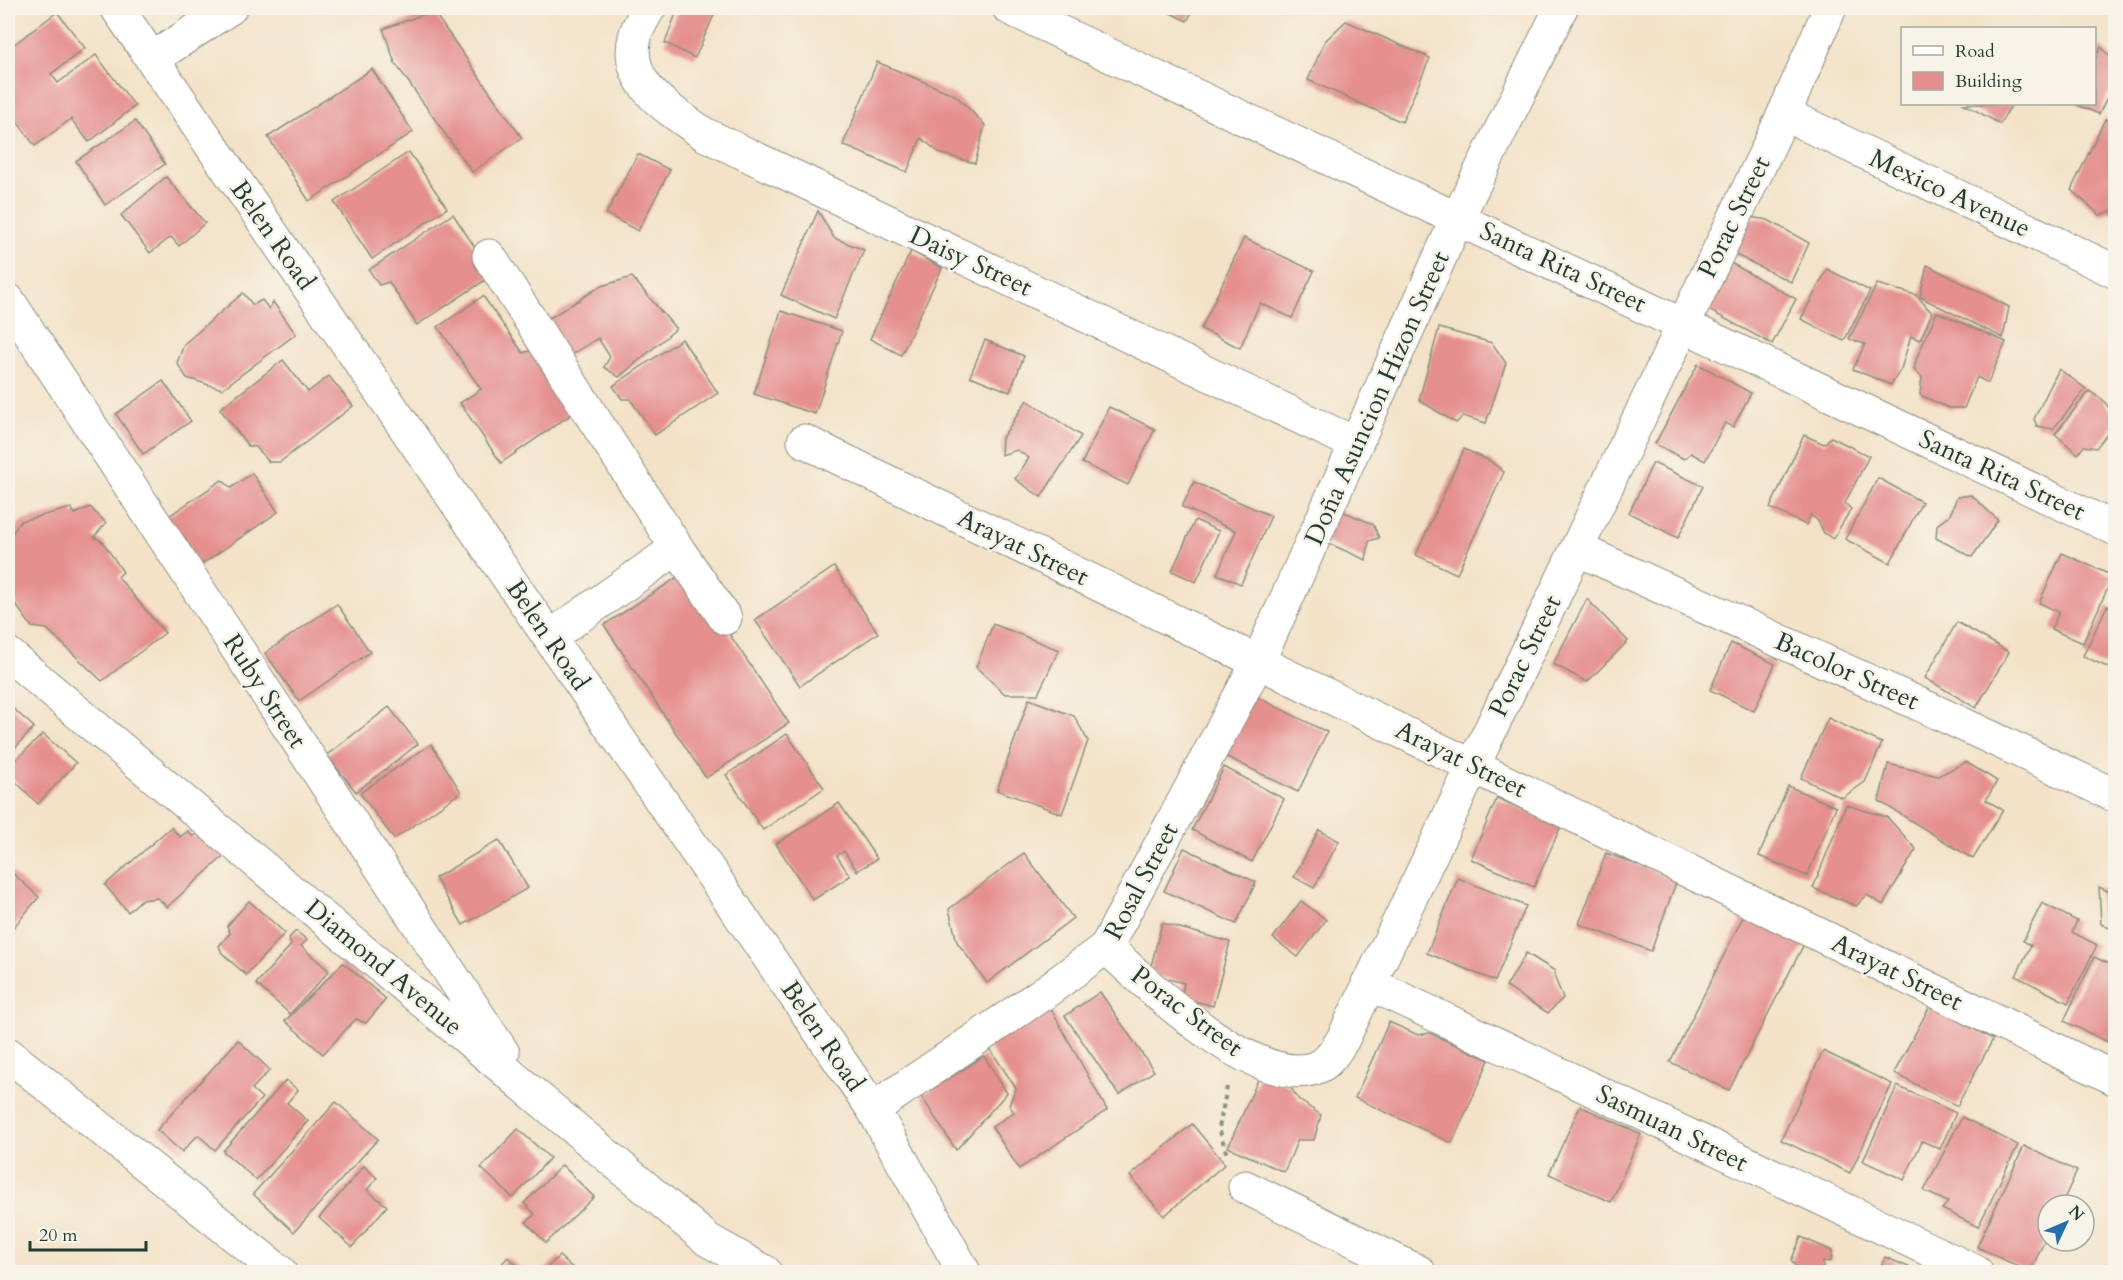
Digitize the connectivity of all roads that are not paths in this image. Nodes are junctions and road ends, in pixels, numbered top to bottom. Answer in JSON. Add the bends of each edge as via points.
{"nodes":[{"id":1,"x":117,"y":8,"type":"edge"},
{"id":2,"x":230,"y":8,"type":"edge"},
{"id":3,"x":1009,"y":8,"type":"edge"},
{"id":4,"x":1561,"y":8,"type":"edge"},
{"id":5,"x":1830,"y":8,"type":"edge"},
{"id":6,"x":642,"y":21,"type":"edge"},
{"id":7,"x":152,"y":59,"type":"junction"},
{"id":8,"x":1784,"y":114,"type":"junction"},
{"id":9,"x":1458,"y":218,"type":"junction"},
{"id":10,"x":489,"y":256,"type":"dead end"},
{"id":11,"x":2115,"y":272,"type":"edge"},
{"id":12,"x":8,"y":300,"type":"edge"},
{"id":13,"x":1683,"y":324,"type":"junction"},
{"id":14,"x":804,"y":441,"type":"dead end"},
{"id":15,"x":1356,"y":444,"type":"junction"},
{"id":16,"x":2115,"y":529,"type":"edge"},
{"id":17,"x":677,"y":548,"type":"junction"},
{"id":18,"x":1576,"y":549,"type":"junction"},
{"id":19,"x":725,"y":618,"type":"dead end"},
{"id":20,"x":550,"y":637,"type":"junction"},
{"id":21,"x":8,"y":654,"type":"edge"},
{"id":22,"x":1259,"y":660,"type":"junction"},
{"id":23,"x":1473,"y":765,"type":"junction"},
{"id":24,"x":2115,"y":796,"type":"edge"},
{"id":25,"x":1106,"y":947,"type":"junction"},
{"id":26,"x":1368,"y":983,"type":"junction"},
{"id":27,"x":8,"y":1054,"type":"edge"},
{"id":28,"x":2115,"y":1079,"type":"edge"},
{"id":29,"x":522,"y":1082,"type":"junction"},
{"id":30,"x":873,"y":1109,"type":"junction"},
{"id":31,"x":1245,"y":1187,"type":"road end"},
{"id":32,"x":953,"y":1270,"type":"edge"},
{"id":33,"x":280,"y":1272,"type":"edge"},
{"id":34,"x":765,"y":1272,"type":"edge"},
{"id":35,"x":1419,"y":1272,"type":"edge"},
{"id":36,"x":1976,"y":1272,"type":"edge"}],
"edges":[{"from":1,"to":7,"type":"street","name":"Belen Road"},
{"from":2,"to":7,"type":"street"},
{"from":3,"to":9,"type":"street","name":"Santa Rita Street"},
{"from":4,"to":9,"type":"street","name":"Doña Asuncion Hizon Street"},
{"from":5,"to":8,"type":"street","name":"Porac Street"},
{"from":6,"to":15,"type":"street","name":"Daisy Street","via":[[632,56],[635,73],[653,95],[704,134]]},
{"from":7,"to":20,"type":"street","name":"Belen Road"},
{"from":8,"to":11,"type":"street","name":"Mexico Avenue"},
{"from":8,"to":13,"type":"street","name":"Porac Street"},
{"from":9,"to":13,"type":"street","name":"Santa Rita Street"},
{"from":9,"to":15,"type":"street","name":"Doña Asuncion Hizon Street"},
{"from":10,"to":17,"type":"street"},
{"from":12,"to":29,"type":"street","name":"Ruby Street"},
{"from":13,"to":16,"type":"street","name":"Santa Rita Street"},
{"from":13,"to":18,"type":"street","name":"Porac Street"},
{"from":14,"to":22,"type":"street","name":"Arayat Street"},
{"from":15,"to":22,"type":"street","name":"Doña Asuncion Hizon Street"},
{"from":17,"to":19,"type":"street"},
{"from":17,"to":20,"type":"street"},
{"from":18,"to":23,"type":"street","name":"Porac Street"},
{"from":18,"to":24,"type":"street","name":"Bacolor Street"},
{"from":20,"to":30,"type":"street","name":"Belen Road"},
{"from":21,"to":29,"type":"street","name":"Diamond Avenue"},
{"from":22,"to":23,"type":"street","name":"Arayat Street"},
{"from":22,"to":25,"type":"street","name":"Rosal Street"},
{"from":23,"to":26,"type":"street","name":"Porac Street"},
{"from":23,"to":28,"type":"street","name":"Arayat Street"},
{"from":25,"to":26,"type":"street","name":"Porac Street","via":[[1173,1007],[1241,1055],[1279,1069],[1305,1070],[1320,1066],[1332,1056]]},
{"from":25,"to":30,"type":"street","name":"Rosal Street"},
{"from":26,"to":36,"type":"street","name":"Sasmuan Street"},
{"from":27,"to":33,"type":"street"},
{"from":29,"to":34,"type":"street","name":"Diamond Avenue","via":[[708,1240]]},
{"from":30,"to":32,"type":"street","name":"Belen Road"},
{"from":31,"to":35,"type":"street"}]}
